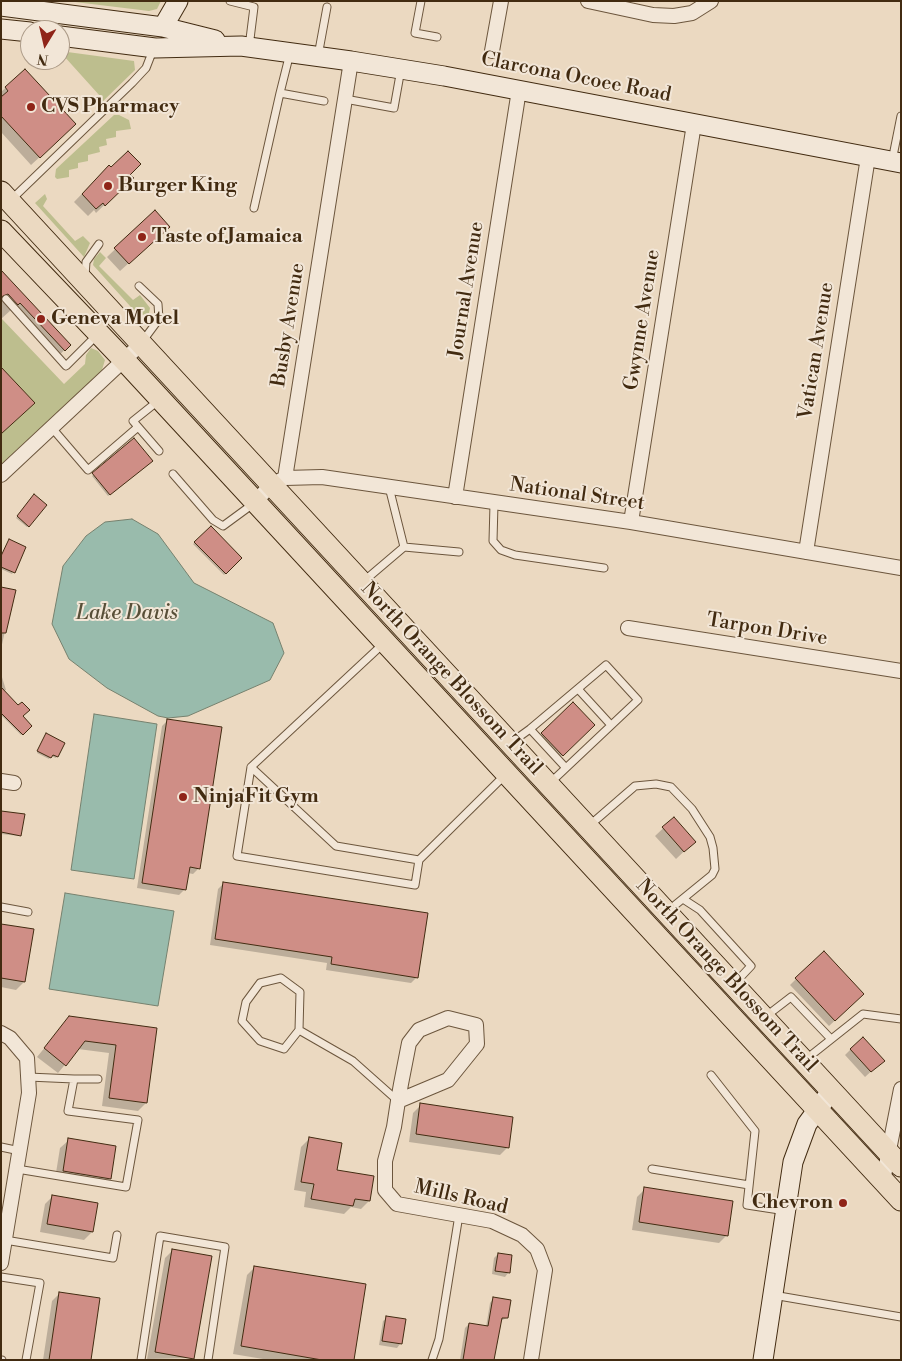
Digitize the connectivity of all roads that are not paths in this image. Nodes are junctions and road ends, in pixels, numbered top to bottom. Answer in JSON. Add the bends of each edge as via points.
{"nodes":[{"id":1,"x":178,"y":1,"type":"edge"},
{"id":2,"x":230,"y":1,"type":"edge"},
{"id":3,"x":420,"y":1,"type":"edge"},
{"id":4,"x":501,"y":1,"type":"edge"},
{"id":5,"x":588,"y":1,"type":"edge"},
{"id":6,"x":711,"y":1,"type":"edge"},
{"id":7,"x":1,"y":6,"type":"edge"},
{"id":8,"x":327,"y":7,"type":"dead end"},
{"id":9,"x":163,"y":27,"type":"junction"},
{"id":10,"x":1,"y":29,"type":"edge"},
{"id":11,"x":20,"y":31,"type":"edge"},
{"id":12,"x":70,"y":36,"type":"edge"},
{"id":13,"x":70,"y":37,"type":"edge"},
{"id":14,"x":437,"y":37,"type":"dead end"},
{"id":15,"x":245,"y":47,"type":"junction"},
{"id":16,"x":155,"y":48,"type":"junction"},
{"id":17,"x":492,"y":51,"type":"dead end"},
{"id":18,"x":290,"y":53,"type":"junction"},
{"id":19,"x":318,"y":56,"type":"junction"},
{"id":20,"x":351,"y":61,"type":"junction"},
{"id":21,"x":401,"y":69,"type":"junction"},
{"id":22,"x":519,"y":90,"type":"junction"},
{"id":23,"x":280,"y":93,"type":"junction"},
{"id":24,"x":345,"y":99,"type":"junction"},
{"id":25,"x":324,"y":101,"type":"dead end"},
{"id":26,"x":901,"y":116,"type":"edge"},
{"id":27,"x":694,"y":124,"type":"junction"},
{"id":28,"x":868,"y":157,"type":"junction"},
{"id":29,"x":896,"y":162,"type":"edge"},
{"id":30,"x":5,"y":196,"type":"edge"},
{"id":31,"x":254,"y":208,"type":"dead end"},
{"id":32,"x":1,"y":231,"type":"edge"},
{"id":33,"x":99,"y":244,"type":"dead end"},
{"id":34,"x":85,"y":283,"type":"junction"},
{"id":35,"x":139,"y":286,"type":"dead end"},
{"id":36,"x":6,"y":299,"type":"dead end"},
{"id":37,"x":99,"y":333,"type":"junction"},
{"id":38,"x":141,"y":344,"type":"junction"},
{"id":39,"x":125,"y":361,"type":"junction"},
{"id":40,"x":160,"y":400,"type":"junction"},
{"id":41,"x":138,"y":427,"type":"junction"},
{"id":42,"x":52,"y":428,"type":"junction"},
{"id":43,"x":159,"y":451,"type":"dead end"},
{"id":44,"x":172,"y":474,"type":"dead end"},
{"id":45,"x":1,"y":475,"type":"edge"},
{"id":46,"x":278,"y":481,"type":"junction"},
{"id":47,"x":389,"y":487,"type":"junction"},
{"id":48,"x":455,"y":497,"type":"junction"},
{"id":49,"x":255,"y":502,"type":"junction"},
{"id":50,"x":494,"y":504,"type":"junction"},
{"id":51,"x":631,"y":522,"type":"junction"},
{"id":52,"x":404,"y":547,"type":"junction"},
{"id":53,"x":459,"y":552,"type":"dead end"},
{"id":54,"x":806,"y":552,"type":"junction"},
{"id":55,"x":604,"y":568,"type":"dead end"},
{"id":56,"x":901,"y":568,"type":"edge"},
{"id":57,"x":362,"y":583,"type":"junction"},
{"id":58,"x":628,"y":628,"type":"dead end"},
{"id":59,"x":385,"y":642,"type":"junction"},
{"id":60,"x":901,"y":671,"type":"edge"},
{"id":61,"x":578,"y":689,"type":"junction"},
{"id":62,"x":610,"y":724,"type":"junction"},
{"id":63,"x":530,"y":729,"type":"junction"},
{"id":64,"x":510,"y":743,"type":"junction"},
{"id":65,"x":252,"y":767,"type":"junction"},
{"id":66,"x":566,"y":768,"type":"junction"},
{"id":67,"x":506,"y":773,"type":"junction"},
{"id":68,"x":548,"y":785,"type":"junction"},
{"id":69,"x":528,"y":797,"type":"junction"},
{"id":70,"x":588,"y":827,"type":"junction"},
{"id":71,"x":419,"y":860,"type":"junction"},
{"id":72,"x":683,"y":899,"type":"junction"},
{"id":73,"x":1,"y":907,"type":"edge"},
{"id":74,"x":28,"y":912,"type":"dead end"},
{"id":75,"x":666,"y":912,"type":"junction"},
{"id":76,"x":734,"y":985,"type":"junction"},
{"id":77,"x":764,"y":1018,"type":"junction"},
{"id":78,"x":901,"y":1020,"type":"edge"},
{"id":79,"x":299,"y":1030,"type":"junction"},
{"id":80,"x":1,"y":1032,"type":"edge"},
{"id":81,"x":831,"y":1039,"type":"junction"},
{"id":82,"x":804,"y":1061,"type":"junction"},
{"id":83,"x":711,"y":1075,"type":"dead end"},
{"id":84,"x":28,"y":1078,"type":"junction"},
{"id":85,"x":74,"y":1079,"type":"junction"},
{"id":86,"x":98,"y":1079,"type":"dead end"},
{"id":87,"x":832,"y":1091,"type":"junction"},
{"id":88,"x":900,"y":1092,"type":"edge"},
{"id":89,"x":398,"y":1101,"type":"junction"},
{"id":90,"x":816,"y":1109,"type":"junction"},
{"id":91,"x":1,"y":1147,"type":"edge"},
{"id":92,"x":20,"y":1150,"type":"junction"},
{"id":93,"x":895,"y":1160,"type":"edge"},
{"id":94,"x":17,"y":1169,"type":"junction"},
{"id":95,"x":652,"y":1169,"type":"dead end"},
{"id":96,"x":883,"y":1181,"type":"junction"},
{"id":97,"x":749,"y":1185,"type":"junction"},
{"id":98,"x":901,"y":1200,"type":"edge"},
{"id":99,"x":786,"y":1211,"type":"junction"},
{"id":100,"x":459,"y":1215,"type":"junction"},
{"id":101,"x":117,"y":1235,"type":"dead end"},
{"id":102,"x":5,"y":1240,"type":"junction"},
{"id":103,"x":2,"y":1260,"type":"edge"},
{"id":104,"x":1,"y":1277,"type":"edge"},
{"id":105,"x":773,"y":1295,"type":"junction"},
{"id":106,"x":901,"y":1317,"type":"edge"},
{"id":107,"x":26,"y":1360,"type":"edge"},
{"id":108,"x":141,"y":1360,"type":"edge"},
{"id":109,"x":208,"y":1360,"type":"edge"},
{"id":110,"x":432,"y":1360,"type":"edge"},
{"id":111,"x":531,"y":1360,"type":"edge"},
{"id":112,"x":763,"y":1360,"type":"edge"}],
"edges":[{"from":1,"to":9,"type":"main road"},
{"from":2,"to":15,"type":"lane","via":[[254,7]]},
{"from":3,"to":14,"type":"lane","via":[[415,33]]},
{"from":4,"to":17,"type":"street"},
{"from":5,"to":6,"type":"street","via":[[674,16],[692,13]]},
{"from":7,"to":9,"type":"main road","name":"Clarcona Ocoee Road"},
{"from":8,"to":19,"type":"lane"},
{"from":9,"to":12,"type":"main road","via":[[142,34]]},
{"from":9,"to":15,"type":"main road","name":"Clarcona Ocoee Road"},
{"from":10,"to":11,"type":"main road"},
{"from":13,"to":16,"type":"main road","name":"Clarcona Ocoee Road"},
{"from":15,"to":16,"type":"main road","name":"Clarcona Ocoee Road"},
{"from":15,"to":18,"type":"main road","name":"Clarcona Ocoee Road"},
{"from":16,"to":30,"type":"lane","via":[[146,68],[132,84]]},
{"from":18,"to":19,"type":"main road","name":"Clarcona Ocoee Road"},
{"from":18,"to":23,"type":"lane"},
{"from":19,"to":20,"type":"main road","name":"Clarcona Ocoee Road"},
{"from":20,"to":21,"type":"main road","name":"Clarcona Ocoee Road"},
{"from":20,"to":24,"type":"street","name":"Busby Avenue"},
{"from":21,"to":22,"type":"main road","name":"Clarcona Ocoee Road"},
{"from":21,"to":24,"type":"lane","via":[[394,108]]},
{"from":22,"to":27,"type":"main road","name":"Clarcona Ocoee Road"},
{"from":22,"to":48,"type":"street","name":"Journal Avenue"},
{"from":23,"to":25,"type":"lane"},
{"from":23,"to":31,"type":"lane"},
{"from":24,"to":46,"type":"street","name":"Busby Avenue"},
{"from":26,"to":29,"type":"lane"},
{"from":27,"to":28,"type":"main road","name":"Clarcona Ocoee Road"},
{"from":27,"to":51,"type":"street","name":"Gwynne Avenue"},
{"from":28,"to":29,"type":"main road","name":"Clarcona Ocoee Road"},
{"from":28,"to":54,"type":"street","name":"Vatican Avenue"},
{"from":30,"to":34,"type":"main road","name":"North Orange Blossom Trail"},
{"from":32,"to":37,"type":"main road","name":"North Orange Blossom Trail"},
{"from":33,"to":34,"type":"lane","via":[[86,262]]},
{"from":34,"to":38,"type":"main road","name":"North Orange Blossom Trail"},
{"from":35,"to":38,"type":"lane","via":[[158,304],[159,319]]},
{"from":36,"to":37,"type":"lane","via":[[66,366]]},
{"from":37,"to":39,"type":"main road","name":"North Orange Blossom Trail"},
{"from":38,"to":39,"type":"street"},
{"from":38,"to":46,"type":"main road","name":"North Orange Blossom Trail"},
{"from":39,"to":40,"type":"main road","name":"North Orange Blossom Trail"},
{"from":39,"to":42,"type":"street"},
{"from":40,"to":41,"type":"lane","via":[[133,421]]},
{"from":40,"to":49,"type":"main road","name":"North Orange Blossom Trail"},
{"from":41,"to":42,"type":"lane","via":[[88,470]]},
{"from":41,"to":43,"type":"lane"},
{"from":42,"to":45,"type":"street"},
{"from":44,"to":49,"type":"lane","via":[[213,520],[223,526]]},
{"from":46,"to":47,"type":"street","name":"National Street","via":[[322,477]]},
{"from":46,"to":49,"type":"street"},
{"from":46,"to":57,"type":"main road","name":"North Orange Blossom Trail"},
{"from":47,"to":48,"type":"street","name":"National Street"},
{"from":47,"to":52,"type":"lane"},
{"from":48,"to":50,"type":"street","name":"National Street"},
{"from":49,"to":59,"type":"main road","name":"North Orange Blossom Trail"},
{"from":50,"to":51,"type":"street","name":"National Street"},
{"from":50,"to":55,"type":"lane","via":[[493,541],[501,550],[515,556]]},
{"from":51,"to":54,"type":"street","name":"National Street"},
{"from":52,"to":53,"type":"lane"},
{"from":52,"to":57,"type":"lane"},
{"from":54,"to":56,"type":"street","name":"National Street"},
{"from":57,"to":64,"type":"main road","name":"North Orange Blossom Trail"},
{"from":58,"to":60,"type":"street","name":"Tarpon Drive"},
{"from":59,"to":65,"type":"lane"},
{"from":59,"to":67,"type":"main road","name":"North Orange Blossom Trail"},
{"from":61,"to":62,"type":"lane"},
{"from":61,"to":62,"type":"lane","via":[[606,665],[638,700]]},
{"from":61,"to":63,"type":"lane"},
{"from":62,"to":66,"type":"lane"},
{"from":63,"to":64,"type":"lane"},
{"from":63,"to":66,"type":"lane"},
{"from":64,"to":68,"type":"main road","name":"North Orange Blossom Trail"},
{"from":65,"to":71,"type":"lane","via":[[336,846]]},
{"from":65,"to":71,"type":"lane","via":[[237,856],[415,885]]},
{"from":66,"to":68,"type":"lane"},
{"from":67,"to":69,"type":"main road","name":"North Orange Blossom Trail"},
{"from":67,"to":71,"type":"lane"},
{"from":68,"to":69,"type":"street"},
{"from":68,"to":70,"type":"main road","name":"North Orange Blossom Trail"},
{"from":69,"to":90,"type":"main road","name":"North Orange Blossom Trail"},
{"from":70,"to":72,"type":"lane","via":[[635,786],[656,784],[671,787],[692,809],[710,837],[715,859],[712,875]]},
{"from":70,"to":75,"type":"main road","name":"North Orange Blossom Trail"},
{"from":72,"to":75,"type":"lane"},
{"from":72,"to":76,"type":"lane","via":[[700,910],[752,966]]},
{"from":73,"to":74,"type":"lane"},
{"from":75,"to":76,"type":"main road","name":"North Orange Blossom Trail"},
{"from":76,"to":77,"type":"main road","name":"North Orange Blossom Trail"},
{"from":77,"to":81,"type":"lane","via":[[791,996]]},
{"from":77,"to":82,"type":"main road","name":"North Orange Blossom Trail"},
{"from":78,"to":81,"type":"lane","via":[[863,1014]]},
{"from":79,"to":79,"type":"lane","via":[[284,1049],[260,1041],[242,1021],[246,1002],[260,983],[281,978],[300,992]]},
{"from":79,"to":89,"type":"lane","via":[[353,1061]]},
{"from":80,"to":84,"type":"street","via":[[27,1058]]},
{"from":81,"to":82,"type":"lane"},
{"from":82,"to":87,"type":"main road","name":"North Orange Blossom Trail"},
{"from":83,"to":97,"type":"lane","via":[[755,1131]]},
{"from":84,"to":85,"type":"lane"},
{"from":84,"to":92,"type":"street","via":[[29,1093]]},
{"from":85,"to":86,"type":"lane"},
{"from":85,"to":94,"type":"lane","via":[[68,1111],[138,1120],[126,1187]]},
{"from":87,"to":90,"type":"main road"},
{"from":87,"to":93,"type":"main road","name":"North Orange Blossom Trail"},
{"from":88,"to":93,"type":"street"},
{"from":89,"to":89,"type":"street","name":"Mills Road","via":[[409,1043],[419,1030],[448,1018],[476,1025],[477,1044],[448,1080]]},
{"from":89,"to":100,"type":"street","name":"Mills Road","via":[[385,1161],[385,1190],[396,1204]]},
{"from":90,"to":96,"type":"main road","name":"North Orange Blossom Trail"},
{"from":90,"to":99,"type":"main road","via":[[799,1143]]},
{"from":91,"to":92,"type":"lane"},
{"from":92,"to":94,"type":"street"},
{"from":93,"to":96,"type":"street"},
{"from":94,"to":102,"type":"street"},
{"from":95,"to":97,"type":"lane"},
{"from":96,"to":98,"type":"main road","name":"North Orange Blossom Trail"},
{"from":97,"to":99,"type":"lane","via":[[747,1205]]},
{"from":99,"to":105,"type":"main road"},
{"from":100,"to":110,"type":"lane","via":[[439,1339]]},
{"from":100,"to":111,"type":"street","name":"Mills Road","via":[[492,1221],[522,1234],[537,1249],[545,1270]]},
{"from":101,"to":102,"type":"lane","via":[[113,1258]]},
{"from":102,"to":103,"type":"street"},
{"from":104,"to":107,"type":"lane","via":[[40,1283]]},
{"from":105,"to":106,"type":"lane"},
{"from":105,"to":112,"type":"main road"},
{"from":108,"to":109,"type":"lane","via":[[160,1236],[225,1247]]}]}
